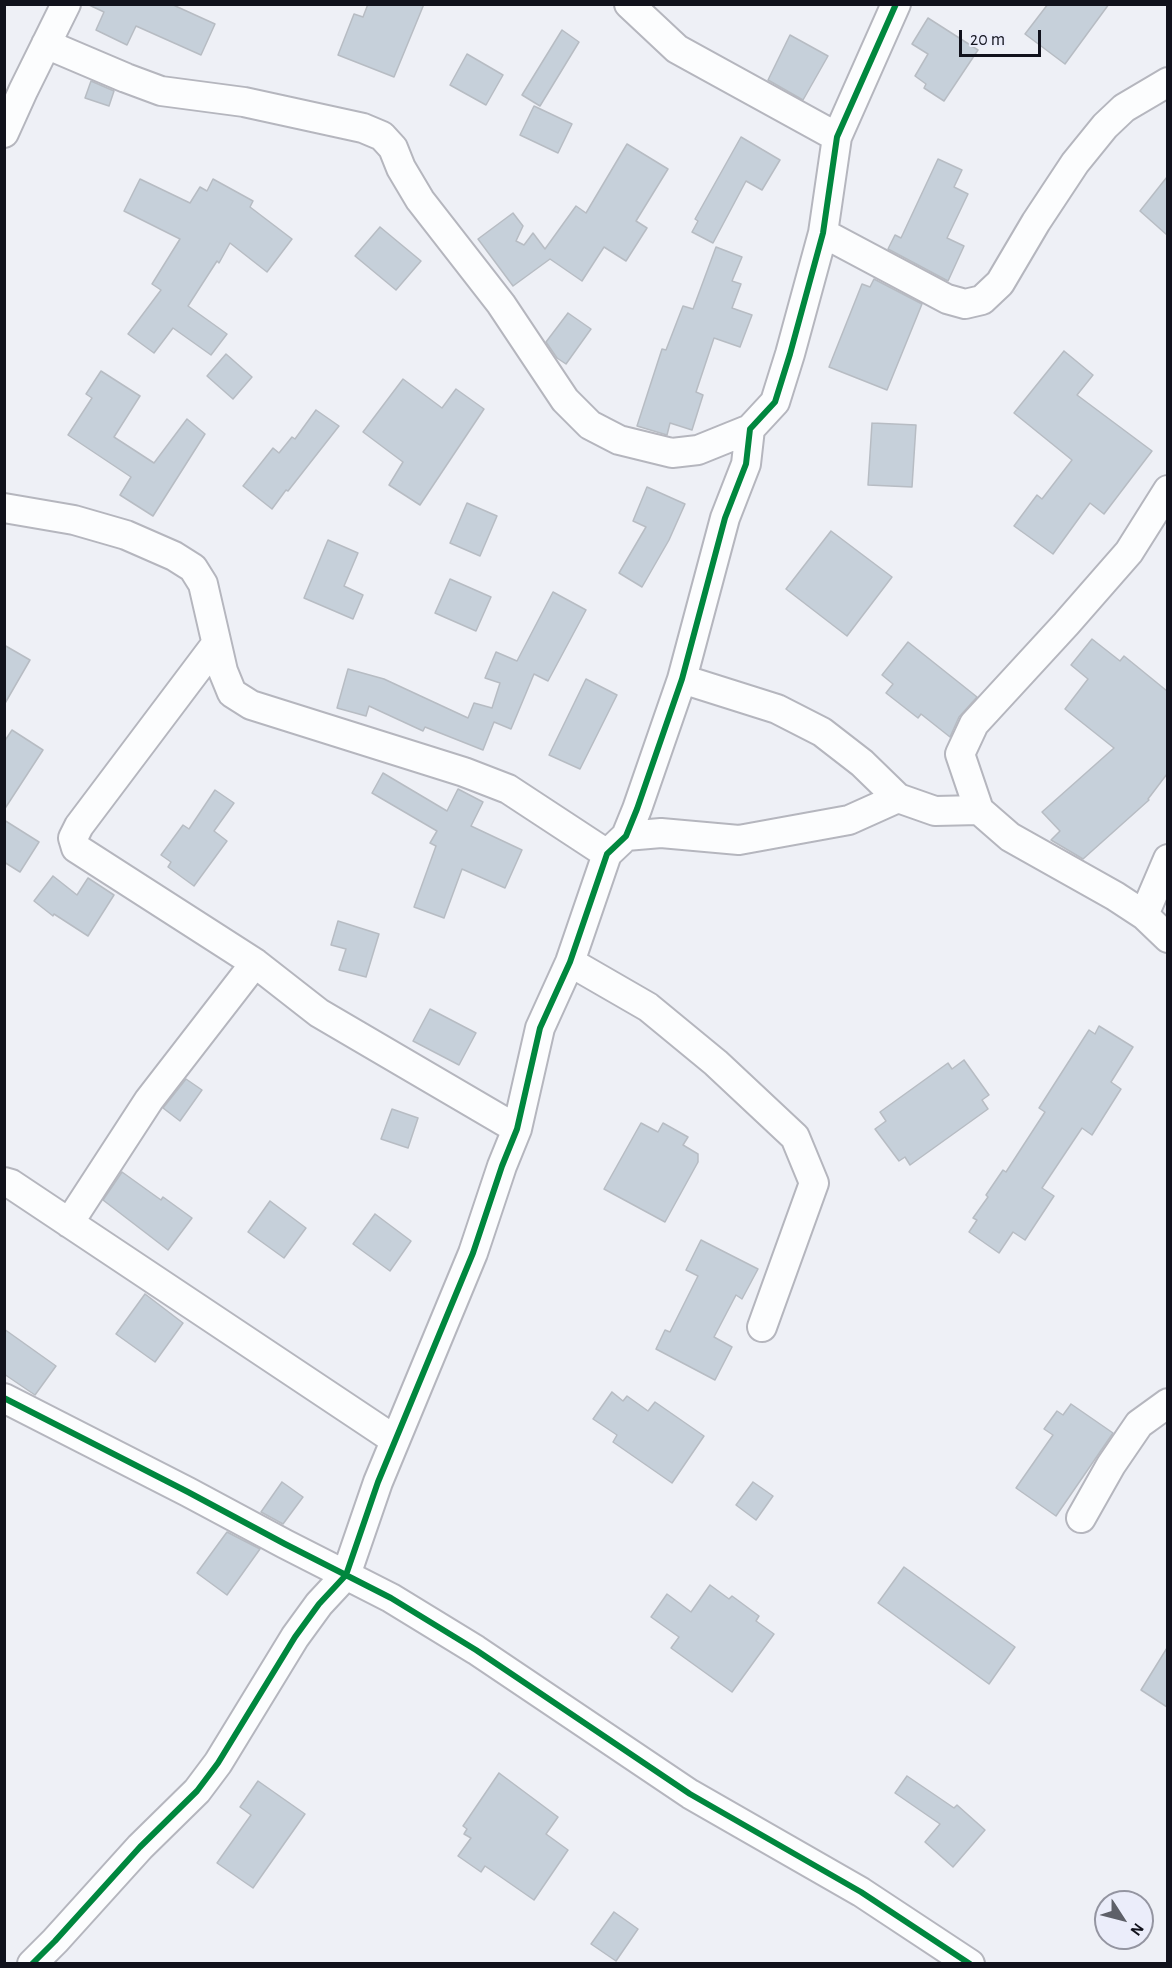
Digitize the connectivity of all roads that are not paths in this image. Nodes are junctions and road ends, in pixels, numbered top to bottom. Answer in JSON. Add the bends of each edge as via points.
{"nodes":[{"id":1,"x":66,"y":4,"type":"edge"},
{"id":2,"x":629,"y":4,"type":"edge"},
{"id":3,"x":896,"y":4,"type":"edge"},
{"id":4,"x":46,"y":44,"type":"junction"},
{"id":5,"x":1167,"y":82,"type":"edge"},
{"id":6,"x":4,"y":133,"type":"edge"},
{"id":7,"x":837,"y":137,"type":"junction"},
{"id":8,"x":823,"y":233,"type":"junction"},
{"id":9,"x":750,"y":429,"type":"junction"},
{"id":10,"x":1167,"y":490,"type":"edge"},
{"id":11,"x":4,"y":508,"type":"edge"},
{"id":12,"x":216,"y":644,"type":"junction"},
{"id":13,"x":682,"y":679,"type":"junction"},
{"id":14,"x":898,"y":798,"type":"junction"},
{"id":15,"x":979,"y":810,"type":"junction"},
{"id":16,"x":617,"y":845,"type":"junction"},
{"id":17,"x":1167,"y":859,"type":"edge"},
{"id":18,"x":1144,"y":915,"type":"junction"},
{"id":19,"x":1167,"y":938,"type":"edge"},
{"id":20,"x":570,"y":962,"type":"junction"},
{"id":21,"x":255,"y":963,"type":"junction"},
{"id":22,"x":517,"y":1129,"type":"junction"},
{"id":23,"x":4,"y":1182,"type":"edge"},
{"id":24,"x":69,"y":1223,"type":"junction"},
{"id":25,"x":762,"y":1327,"type":"dead end"},
{"id":26,"x":4,"y":1398,"type":"edge"},
{"id":27,"x":1167,"y":1403,"type":"edge"},
{"id":28,"x":395,"y":1440,"type":"junction"},
{"id":29,"x":1081,"y":1518,"type":"dead end"},
{"id":30,"x":346,"y":1575,"type":"junction"},
{"id":31,"x":32,"y":1964,"type":"edge"},
{"id":32,"x":970,"y":1964,"type":"edge"}],
"edges":[{"from":1,"to":4,"type":"street"},
{"from":2,"to":7,"type":"street","via":[[677,49]]},
{"from":3,"to":7,"type":"street"},
{"from":4,"to":6,"type":"street"},
{"from":4,"to":9,"type":"street","via":[[161,91],[244,102],[363,128],[382,136],[393,148],[420,200],[501,304],[565,400],[590,425],[619,440],[672,453],[698,450]]},
{"from":5,"to":8,"type":"street","via":[[1124,108],[1105,126],[1036,222],[1000,284],[982,300],[965,304],[947,299]]},
{"from":7,"to":8,"type":"street"},
{"from":8,"to":9,"type":"street","via":[[775,402]]},
{"from":9,"to":13,"type":"street","via":[[746,464],[725,518]]},
{"from":10,"to":15,"type":"street","via":[[1129,552],[974,724],[960,754]]},
{"from":11,"to":12,"type":"street","via":[[74,520],[126,535],[193,568],[203,584]]},
{"from":12,"to":16,"type":"street","via":[[232,693],[251,705],[464,772],[508,789]]},
{"from":12,"to":21,"type":"street","via":[[72,837],[76,848]]},
{"from":13,"to":14,"type":"street","via":[[777,709],[822,732]]},
{"from":13,"to":16,"type":"street"},
{"from":14,"to":15,"type":"street","via":[[935,811]]},
{"from":14,"to":16,"type":"street","via":[[849,820],[739,840],[661,833]]},
{"from":15,"to":18,"type":"street","via":[[1011,837]]},
{"from":16,"to":20,"type":"street"},
{"from":17,"to":18,"type":"street"},
{"from":18,"to":19,"type":"street"},
{"from":20,"to":22,"type":"street","via":[[540,1028]]},
{"from":20,"to":25,"type":"street","via":[[648,1007],[795,1137],[814,1183]]},
{"from":21,"to":22,"type":"street","via":[[319,1013]]},
{"from":21,"to":24,"type":"street","via":[[149,1100]]},
{"from":22,"to":28,"type":"street","via":[[473,1253]]},
{"from":23,"to":24,"type":"street"},
{"from":24,"to":28,"type":"street"},
{"from":26,"to":30,"type":"street"},
{"from":27,"to":29,"type":"street","via":[[1139,1424]]},
{"from":28,"to":30,"type":"street"},
{"from":30,"to":31,"type":"street","via":[[295,1636],[197,1791]]},
{"from":30,"to":32,"type":"street","via":[[476,1650],[690,1794],[861,1892]]}]}
